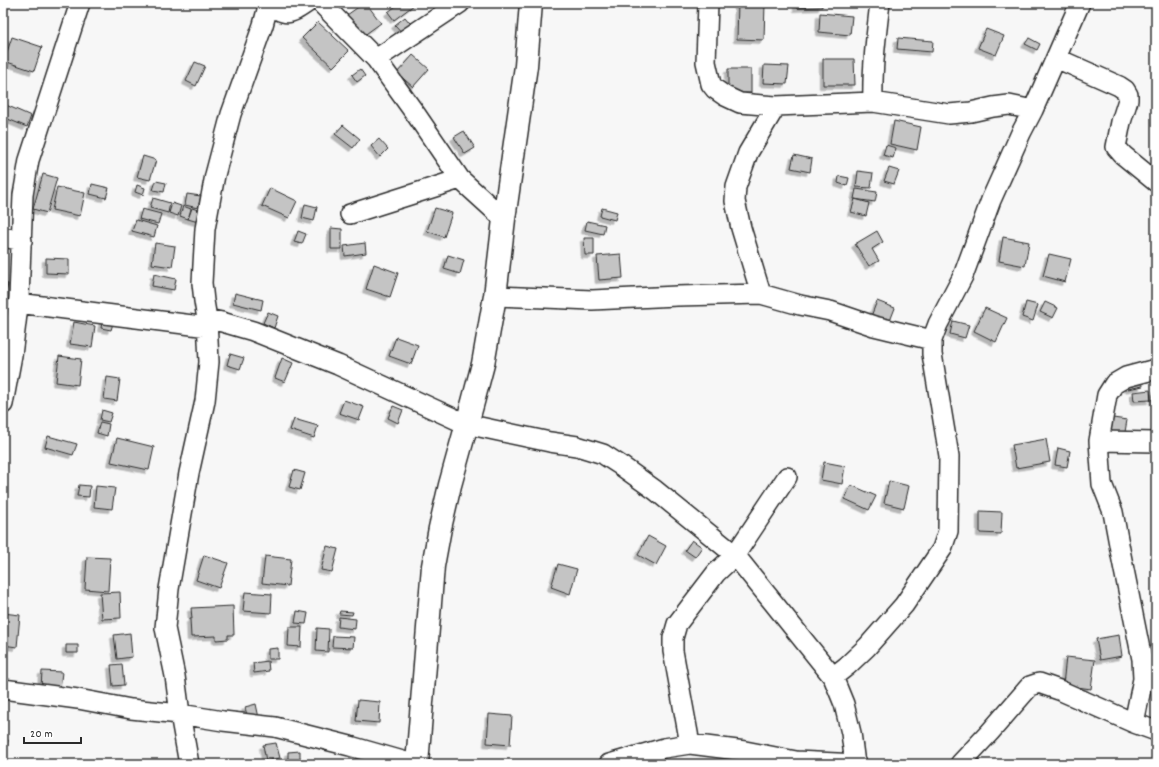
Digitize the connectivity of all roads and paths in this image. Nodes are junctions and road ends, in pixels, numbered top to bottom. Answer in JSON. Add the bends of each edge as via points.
{"nodes":[{"id":1,"x":80,"y":3,"type":"edge"},
{"id":2,"x":268,"y":3,"type":"edge"},
{"id":3,"x":307,"y":3,"type":"edge"},
{"id":4,"x":321,"y":3,"type":"edge"},
{"id":5,"x":460,"y":3,"type":"edge"},
{"id":6,"x":531,"y":3,"type":"edge"},
{"id":7,"x":708,"y":3,"type":"edge"},
{"id":8,"x":880,"y":3,"type":"edge"},
{"id":9,"x":1080,"y":3,"type":"edge"},
{"id":10,"x":1056,"y":58,"type":"junction"},
{"id":11,"x":376,"y":59,"type":"junction"},
{"id":12,"x":873,"y":102,"type":"junction"},
{"id":13,"x":776,"y":106,"type":"junction"},
{"id":14,"x":1033,"y":110,"type":"junction"},
{"id":15,"x":460,"y":179,"type":"junction"},
{"id":16,"x":1156,"y":182,"type":"edge"},
{"id":17,"x":350,"y":214,"type":"dead end"},
{"id":18,"x":504,"y":219,"type":"junction"},
{"id":19,"x":3,"y":237,"type":"edge"},
{"id":20,"x":22,"y":241,"type":"junction"},
{"id":21,"x":761,"y":294,"type":"junction"},
{"id":22,"x":495,"y":296,"type":"junction"},
{"id":23,"x":18,"y":304,"type":"junction"},
{"id":24,"x":208,"y":323,"type":"junction"},
{"id":25,"x":932,"y":340,"type":"junction"},
{"id":26,"x":1156,"y":369,"type":"edge"},
{"id":27,"x":3,"y":404,"type":"edge"},
{"id":28,"x":466,"y":424,"type":"junction"},
{"id":29,"x":1099,"y":441,"type":"junction"},
{"id":30,"x":1156,"y":442,"type":"edge"},
{"id":31,"x":787,"y":477,"type":"dead end"},
{"id":32,"x":735,"y":555,"type":"junction"},
{"id":33,"x":833,"y":676,"type":"junction"},
{"id":34,"x":3,"y":689,"type":"edge"},
{"id":35,"x":180,"y":714,"type":"junction"},
{"id":36,"x":1134,"y":723,"type":"junction"},
{"id":37,"x":1156,"y":730,"type":"edge"},
{"id":38,"x":690,"y":744,"type":"junction"},
{"id":39,"x":715,"y":755,"type":"edge"},
{"id":40,"x":189,"y":764,"type":"edge"},
{"id":41,"x":413,"y":764,"type":"edge"},
{"id":42,"x":417,"y":764,"type":"edge"},
{"id":43,"x":609,"y":764,"type":"edge"},
{"id":44,"x":856,"y":764,"type":"edge"},
{"id":45,"x":960,"y":764,"type":"edge"}],
"edges":[{"from":1,"to":20,"type":"street","via":[[29,160],[23,195]]},
{"from":2,"to":3,"type":"street","via":[[287,14]]},
{"from":2,"to":24,"type":"street","via":[[231,114],[215,175],[205,229],[202,283]]},
{"from":4,"to":11,"type":"street"},
{"from":5,"to":11,"type":"street"},
{"from":6,"to":18,"type":"street","via":[[526,66]]},
{"from":7,"to":13,"type":"street","via":[[706,62],[711,84],[725,96],[740,102]]},
{"from":8,"to":12,"type":"street"},
{"from":9,"to":10,"type":"street"},
{"from":10,"to":14,"type":"street"},
{"from":10,"to":16,"type":"street","via":[[1125,90],[1128,100],[1116,147]]},
{"from":11,"to":15,"type":"street"},
{"from":12,"to":13,"type":"street"},
{"from":12,"to":14,"type":"street","via":[[949,114],[1009,105]]},
{"from":13,"to":21,"type":"street","via":[[748,153],[736,187],[735,201],[741,228]]},
{"from":14,"to":25,"type":"street","via":[[991,200],[962,276]]},
{"from":15,"to":17,"type":"street"},
{"from":15,"to":18,"type":"street"},
{"from":18,"to":22,"type":"street"},
{"from":19,"to":20,"type":"street"},
{"from":20,"to":23,"type":"street"},
{"from":21,"to":22,"type":"street","via":[[592,300]]},
{"from":21,"to":25,"type":"street"},
{"from":22,"to":28,"type":"street","via":[[483,364]]},
{"from":23,"to":24,"type":"street"},
{"from":23,"to":27,"type":"street"},
{"from":24,"to":28,"type":"street","via":[[222,322],[253,331],[338,365]]},
{"from":24,"to":35,"type":"street","via":[[209,362],[205,401],[168,589],[165,628]]},
{"from":25,"to":33,"type":"street","via":[[932,354],[949,456],[948,531],[942,548],[929,570],[904,605],[867,647]]},
{"from":26,"to":29,"type":"street","via":[[1126,377],[1114,384],[1107,395]]},
{"from":28,"to":32,"type":"street","via":[[577,446],[604,454],[655,490]]},
{"from":28,"to":42,"type":"street","via":[[440,528],[434,566]]},
{"from":29,"to":30,"type":"street"},
{"from":29,"to":36,"type":"street","via":[[1102,484],[1113,512],[1142,659],[1143,679]]},
{"from":31,"to":32,"type":"street"},
{"from":32,"to":33,"type":"street"},
{"from":32,"to":38,"type":"street","via":[[716,573],[693,602],[677,624],[673,638]]},
{"from":33,"to":44,"type":"street","via":[[844,704]]},
{"from":34,"to":35,"type":"street","via":[[130,709]]},
{"from":35,"to":40,"type":"street"},
{"from":35,"to":41,"type":"street","via":[[275,727]]},
{"from":36,"to":37,"type":"street"},
{"from":36,"to":45,"type":"street","via":[[1059,690],[1039,683],[1034,684]]},
{"from":38,"to":39,"type":"street"},
{"from":38,"to":43,"type":"street","via":[[664,748]]},
{"from":39,"to":44,"type":"street"}]}
